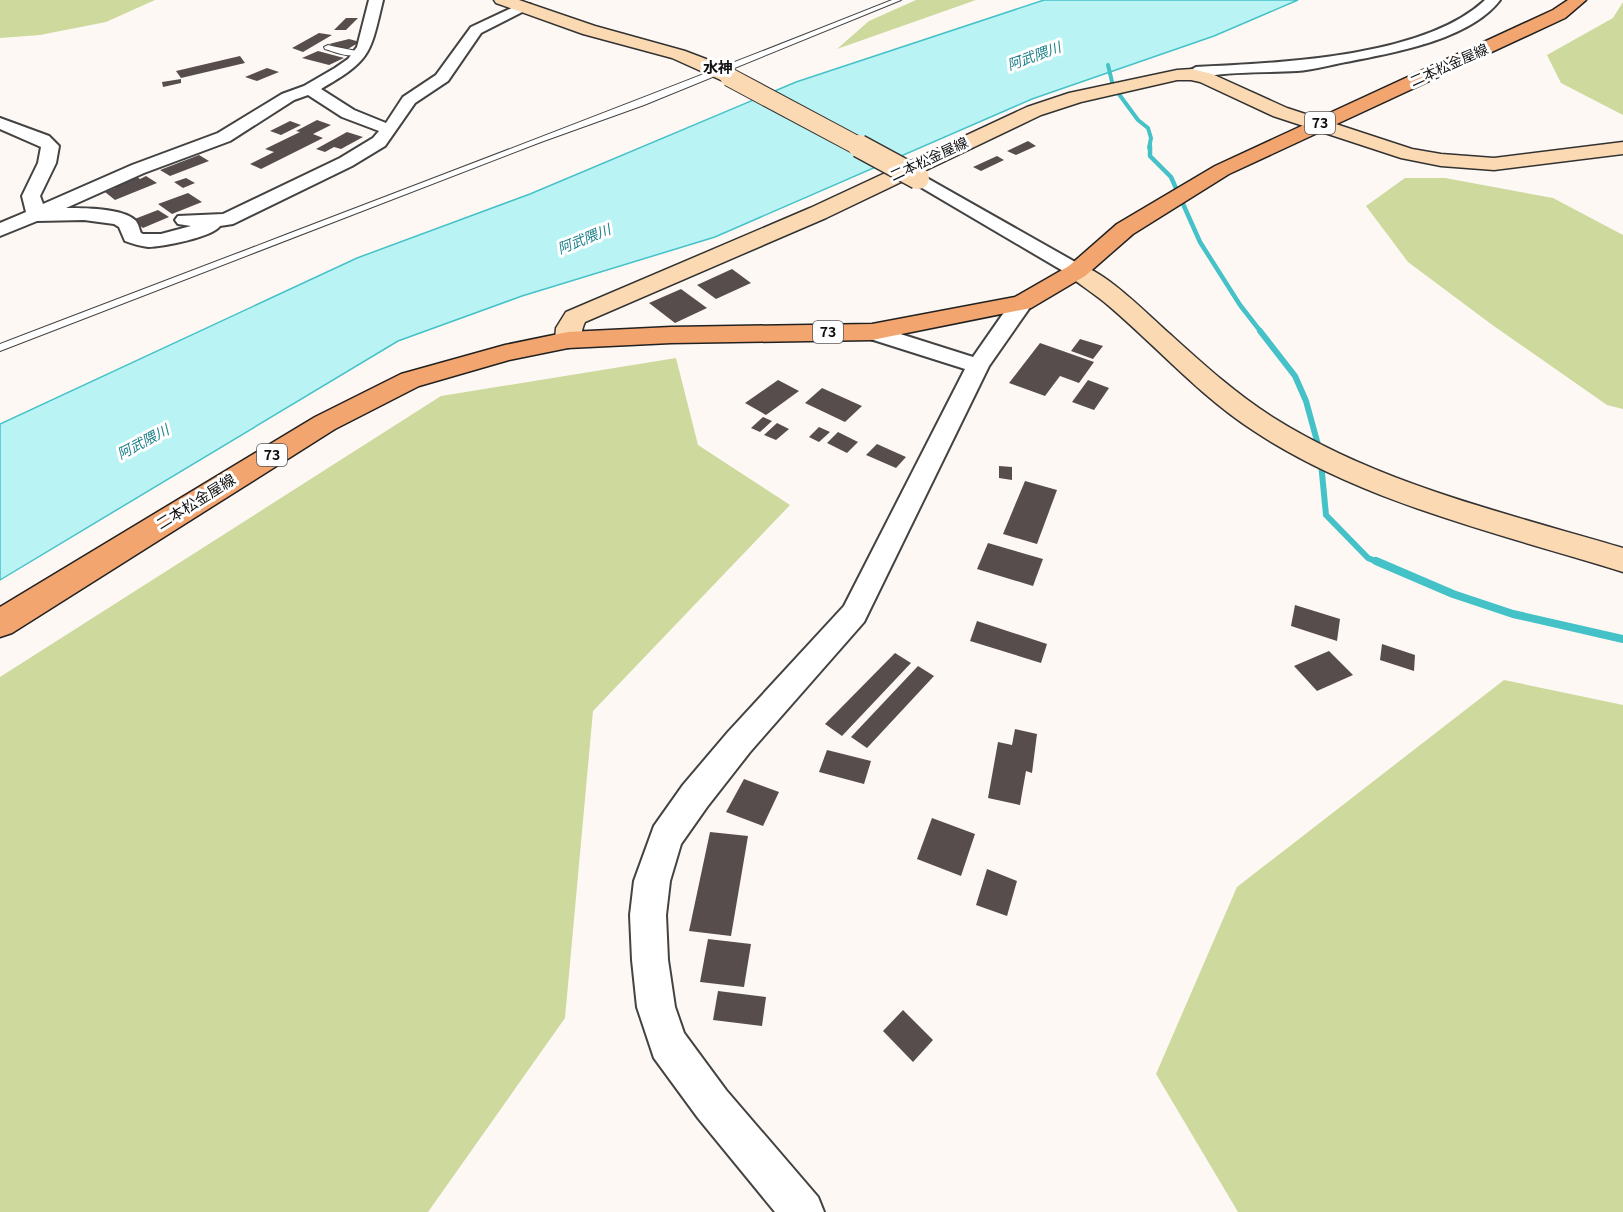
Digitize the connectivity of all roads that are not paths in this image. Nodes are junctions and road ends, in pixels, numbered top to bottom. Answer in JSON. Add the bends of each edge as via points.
{"nodes":[{"id":1,"x":376,"y":0,"type":"edge"},
{"id":2,"x":502,"y":0,"type":"edge"},
{"id":3,"x":542,"y":0,"type":"edge"},
{"id":4,"x":898,"y":0,"type":"edge"},
{"id":5,"x":1493,"y":0,"type":"edge"},
{"id":6,"x":1578,"y":0,"type":"edge"},
{"id":7,"x":525,"y":7,"type":"junction"},
{"id":8,"x":328,"y":47,"type":"dead end"},
{"id":9,"x":359,"y":53,"type":"junction"},
{"id":10,"x":724,"y":74,"type":"junction"},
{"id":11,"x":1192,"y":74,"type":"junction"},
{"id":12,"x":310,"y":89,"type":"junction"},
{"id":13,"x":0,"y":123,"type":"edge"},
{"id":14,"x":1317,"y":124,"type":"junction"},
{"id":15,"x":390,"y":129,"type":"junction"},
{"id":16,"x":1623,"y":148,"type":"edge"},
{"id":17,"x":918,"y":178,"type":"joint"},
{"id":18,"x":36,"y":215,"type":"junction"},
{"id":19,"x":185,"y":220,"type":"dead end"},
{"id":20,"x":226,"y":220,"type":"junction"},
{"id":21,"x":0,"y":230,"type":"edge"},
{"id":22,"x":1077,"y":271,"type":"junction"},
{"id":23,"x":1022,"y":303,"type":"junction"},
{"id":24,"x":872,"y":332,"type":"junction"},
{"id":25,"x":568,"y":340,"type":"junction"},
{"id":26,"x":0,"y":348,"type":"edge"},
{"id":27,"x":978,"y":366,"type":"junction"},
{"id":28,"x":1623,"y":560,"type":"edge"},
{"id":29,"x":0,"y":624,"type":"edge"},
{"id":30,"x":803,"y":1212,"type":"edge"}],
"edges":[{"from":1,"to":9,"type":"street","via":[[368,37]]},
{"from":2,"to":7,"type":"street"},
{"from":3,"to":7,"type":"street"},
{"from":4,"to":10,"type":"lane"},
{"from":5,"to":11,"type":"street","via":[[1479,13],[1411,44],[1320,63]]},
{"from":6,"to":14,"type":"main road","name":"二本松金屋線","number":"73","via":[[1559,14]]},
{"from":7,"to":10,"type":"street"},
{"from":7,"to":15,"type":"street","via":[[476,30],[442,78],[409,100]]},
{"from":8,"to":9,"type":"lane"},
{"from":9,"to":12,"type":"street","via":[[341,71]]},
{"from":10,"to":17,"type":"street","bridge":true},
{"from":10,"to":26,"type":"lane"},
{"from":11,"to":14,"type":"street","name":"二本松金屋線","number":"73"},
{"from":11,"to":25,"type":"street","name":"二本松金屋線","number":"73","via":[[1076,97],[1034,111],[818,213],[574,317]]},
{"from":12,"to":15,"type":"street","via":[[356,117]]},
{"from":12,"to":18,"type":"street","via":[[288,97],[224,137],[138,169]]},
{"from":13,"to":18,"type":"street","via":[[50,146],[47,163],[31,196]]},
{"from":14,"to":16,"type":"street","via":[[1408,154],[1467,164]]},
{"from":14,"to":22,"type":"main road","name":"二本松金屋線","number":"73","via":[[1222,170],[1125,230]]},
{"from":15,"to":20,"type":"street","via":[[379,142],[346,162]]},
{"from":17,"to":22,"type":"street"},
{"from":18,"to":20,"type":"street","via":[[117,219],[128,224],[132,237],[148,241]]},
{"from":18,"to":21,"type":"street"},
{"from":19,"to":20,"type":"street"},
{"from":22,"to":23,"type":"main road","name":"二本松金屋線","number":"73"},
{"from":22,"to":28,"type":"street","via":[[1117,300],[1189,366],[1263,424],[1316,453],[1407,494]]},
{"from":23,"to":24,"type":"main road","name":"二本松金屋線","number":"73"},
{"from":23,"to":27,"type":"street"},
{"from":24,"to":25,"type":"main road","name":"二本松金屋線","number":"73"},
{"from":24,"to":27,"type":"street"},
{"from":25,"to":29,"type":"main road","name":"二本松金屋線","number":"73","via":[[440,370],[366,400]]},
{"from":27,"to":30,"type":"street","via":[[854,614],[695,796],[666,837],[652,881],[648,915],[650,960],[656,1007],[668,1044],[712,1104]]}]}
